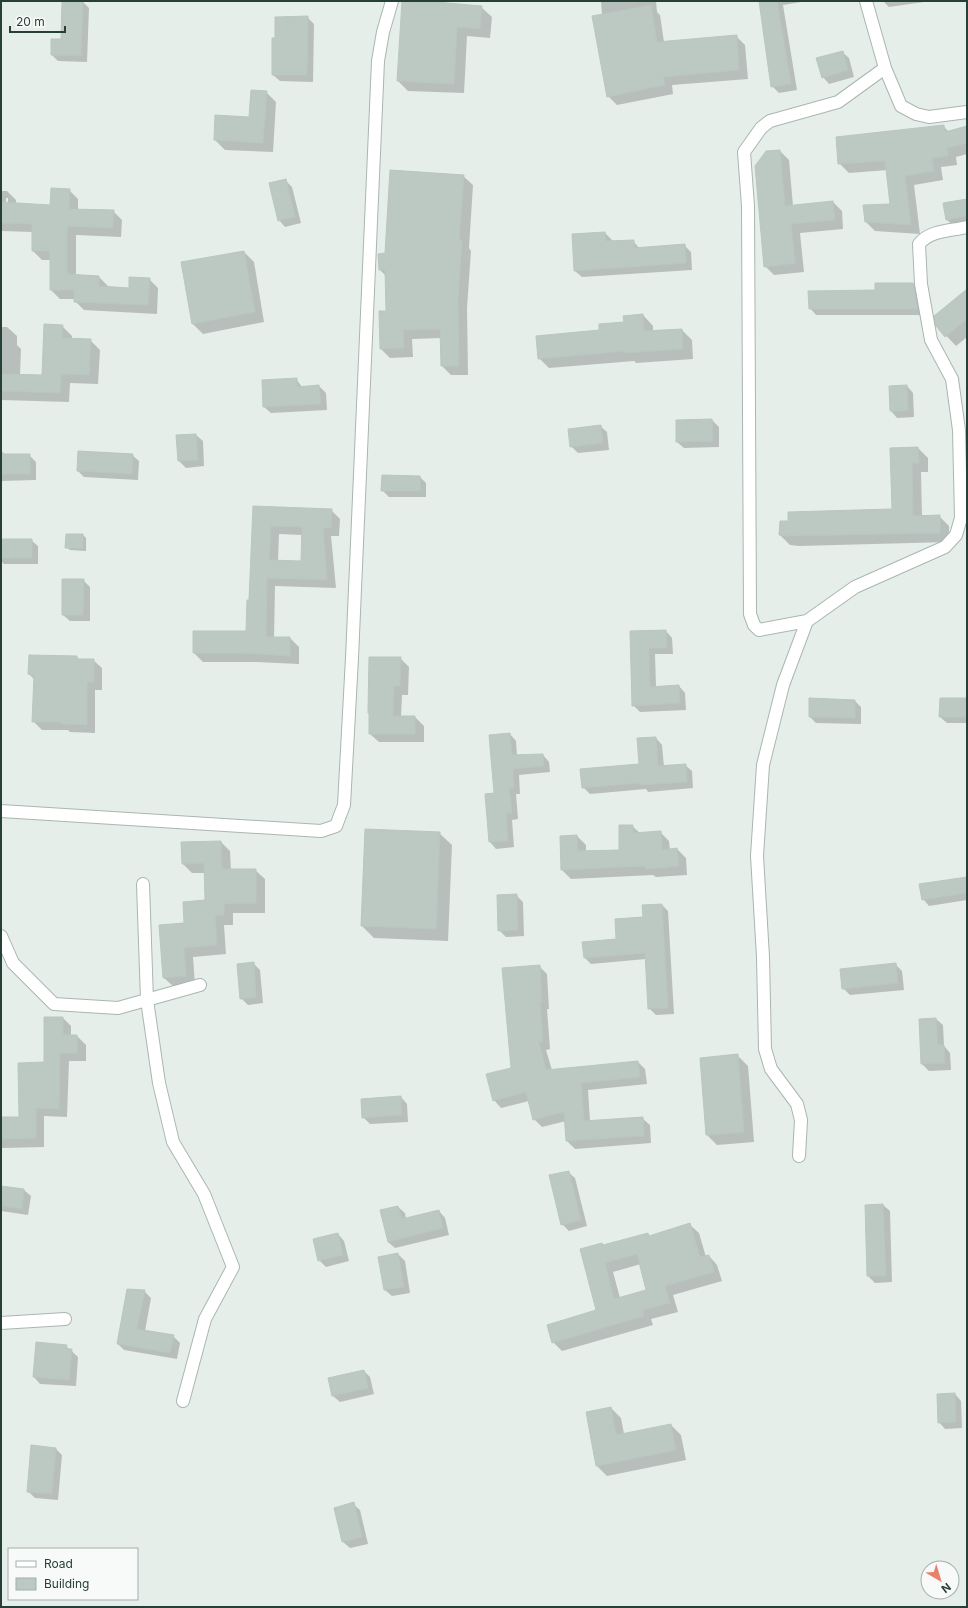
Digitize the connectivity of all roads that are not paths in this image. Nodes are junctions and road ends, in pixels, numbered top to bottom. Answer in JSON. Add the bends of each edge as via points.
{"nodes":[{"id":1,"x":392,"y":1,"type":"edge"},
{"id":2,"x":866,"y":1,"type":"edge"},
{"id":3,"x":885,"y":68,"type":"junction"},
{"id":4,"x":967,"y":112,"type":"edge"},
{"id":5,"x":967,"y":228,"type":"edge"},
{"id":6,"x":807,"y":621,"type":"junction"},
{"id":7,"x":1,"y":811,"type":"edge"},
{"id":8,"x":143,"y":884,"type":"dead end"},
{"id":9,"x":1,"y":936,"type":"edge"},
{"id":10,"x":200,"y":985,"type":"dead end"},
{"id":11,"x":147,"y":1000,"type":"junction"},
{"id":12,"x":799,"y":1156,"type":"dead end"},
{"id":13,"x":65,"y":1319,"type":"dead end"},
{"id":14,"x":1,"y":1323,"type":"edge"},
{"id":15,"x":183,"y":1402,"type":"dead end"}],
"edges":[{"from":1,"to":7,"type":"street","via":[[378,61],[344,805],[336,826],[321,830]]},
{"from":2,"to":3,"type":"street"},
{"from":3,"to":4,"type":"street","via":[[901,106],[929,117]]},
{"from":3,"to":6,"type":"street","via":[[838,102],[770,121],[761,128],[744,152],[748,206],[750,614],[759,630]]},
{"from":5,"to":6,"type":"street","via":[[930,234],[919,244],[921,284],[931,340],[952,379],[959,430],[961,518],[956,535],[945,547],[855,588]]},
{"from":6,"to":12,"type":"street","via":[[783,685],[763,764],[757,856],[765,1049],[771,1069],[797,1104],[801,1120]]},
{"from":8,"to":11,"type":"street"},
{"from":9,"to":11,"type":"street","via":[[13,963],[54,1004],[118,1008]]},
{"from":10,"to":11,"type":"street"},
{"from":11,"to":15,"type":"street","via":[[159,1084],[173,1142],[204,1194],[233,1267],[205,1319]]},
{"from":13,"to":14,"type":"street"}]}
